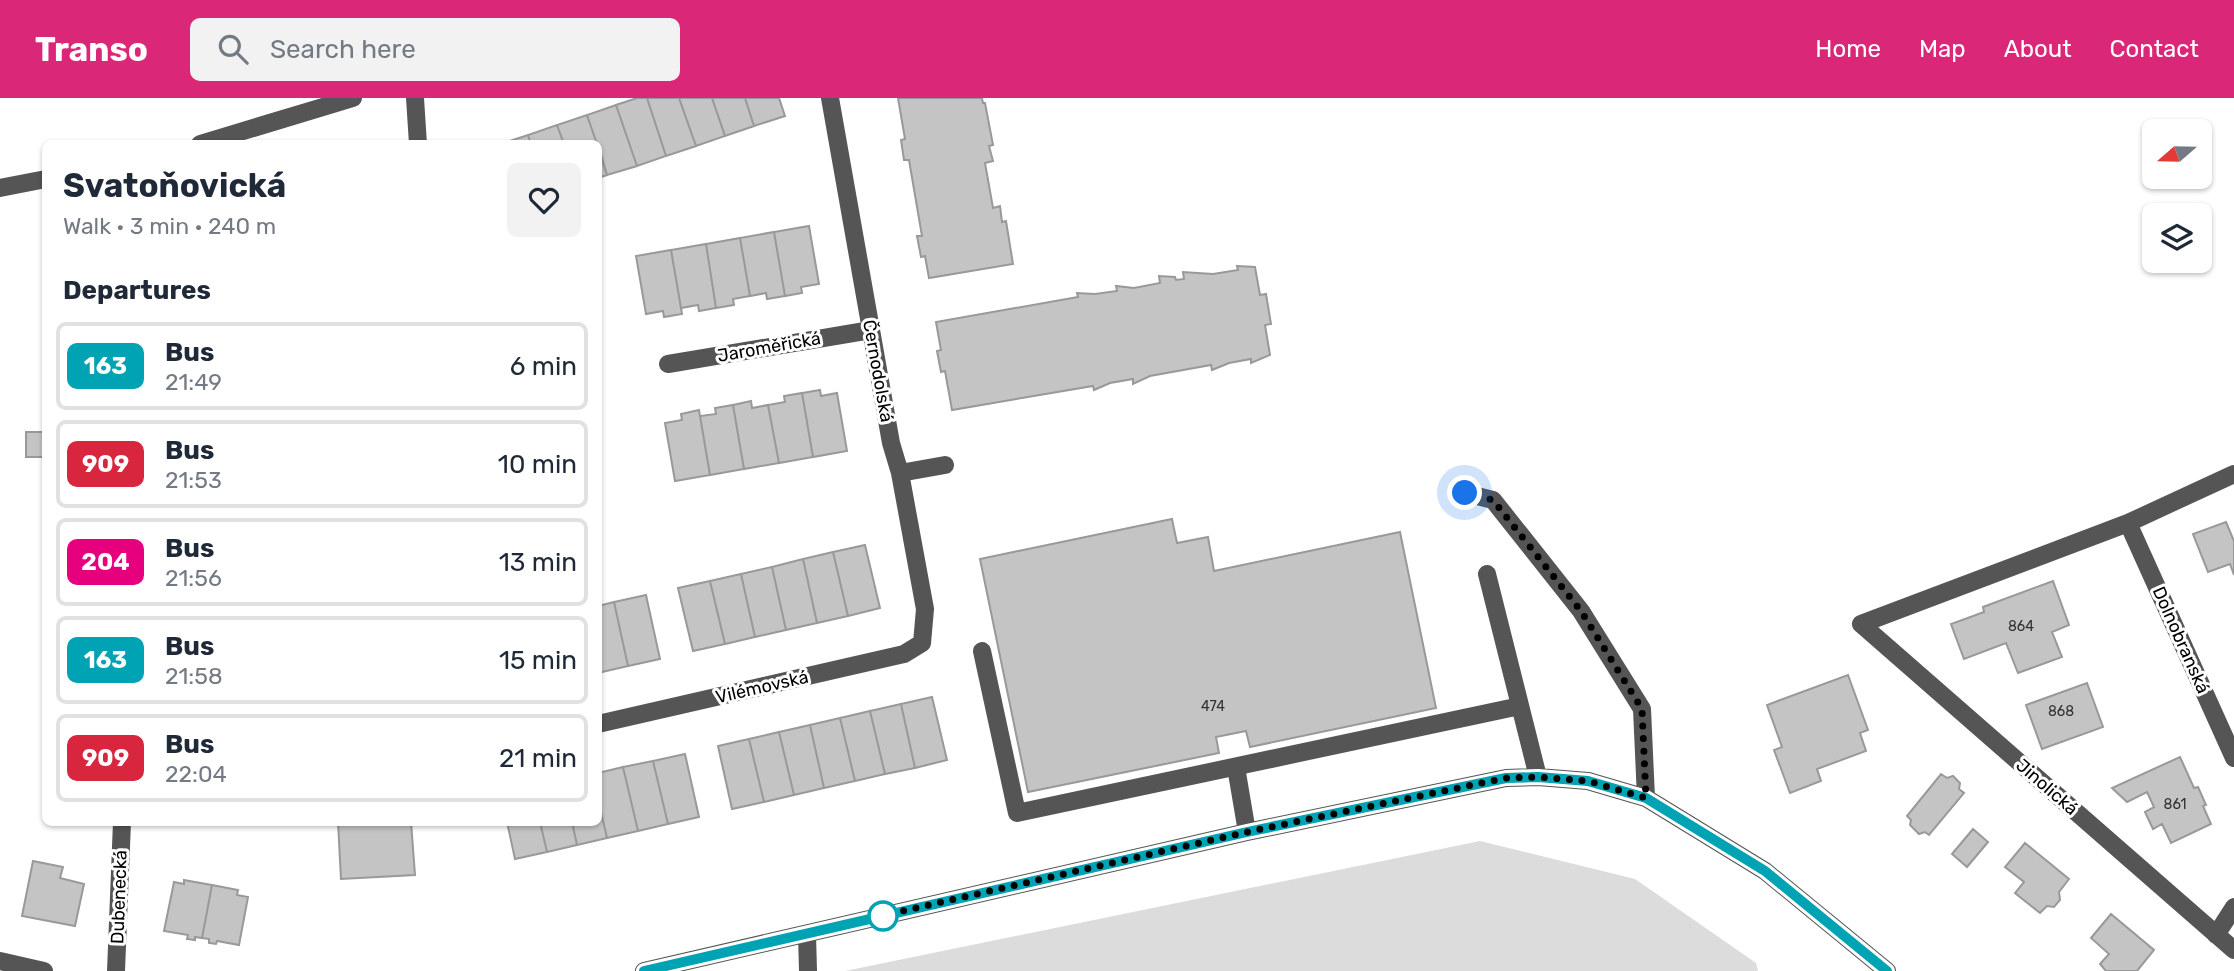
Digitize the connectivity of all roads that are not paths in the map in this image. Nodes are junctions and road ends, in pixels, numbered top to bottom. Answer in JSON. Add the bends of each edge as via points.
{"nodes":[{"id":1,"x":353,"y":98,"type":"edge"},
{"id":2,"x":415,"y":98,"type":"edge"},
{"id":3,"x":830,"y":98,"type":"edge"},
{"id":4,"x":213,"y":140,"type":"edge"},
{"id":5,"x":418,"y":140,"type":"edge"},
{"id":6,"x":42,"y":180,"type":"edge"},
{"id":7,"x":0,"y":188,"type":"edge"},
{"id":8,"x":871,"y":330,"type":"junction"},
{"id":9,"x":668,"y":364,"type":"dead end"},
{"id":10,"x":945,"y":464,"type":"dead end"},
{"id":11,"x":900,"y":473,"type":"junction"},
{"id":12,"x":2234,"y":474,"type":"edge"},
{"id":13,"x":1465,"y":493,"type":"dead end"},
{"id":14,"x":2128,"y":523,"type":"junction"},
{"id":15,"x":1487,"y":575,"type":"dead end"},
{"id":16,"x":922,"y":643,"type":"joint"},
{"id":17,"x":982,"y":651,"type":"dead end"},
{"id":18,"x":1520,"y":706,"type":"junction"},
{"id":19,"x":602,"y":723,"type":"edge"},
{"id":20,"x":2234,"y":758,"type":"edge"},
{"id":21,"x":1236,"y":767,"type":"junction"},
{"id":22,"x":1538,"y":777,"type":"junction"},
{"id":23,"x":1646,"y":798,"type":"junction"},
{"id":24,"x":122,"y":826,"type":"edge"},
{"id":25,"x":1247,"y":832,"type":"junction"},
{"id":26,"x":2234,"y":907,"type":"edge"},
{"id":27,"x":807,"y":933,"type":"junction"},
{"id":28,"x":2216,"y":935,"type":"junction"},
{"id":29,"x":2234,"y":950,"type":"edge"},
{"id":30,"x":0,"y":961,"type":"edge"},
{"id":31,"x":44,"y":971,"type":"edge"},
{"id":32,"x":116,"y":971,"type":"edge"},
{"id":33,"x":644,"y":971,"type":"edge"},
{"id":34,"x":808,"y":971,"type":"edge"},
{"id":35,"x":1887,"y":971,"type":"edge"}],
"edges":[{"from":1,"to":4,"type":"street"},
{"from":2,"to":5,"type":"street"},
{"from":3,"to":8,"type":"street","name":"Černodolská"},
{"from":6,"to":7,"type":"street"},
{"from":8,"to":9,"type":"street","name":"Jaroměřická"},
{"from":8,"to":11,"type":"street","name":"Černodolská"},
{"from":10,"to":11,"type":"street"},
{"from":11,"to":16,"type":"street","name":"Černodolská","via":[[925,610]]},
{"from":12,"to":14,"type":"street"},
{"from":13,"to":23,"type":"street","via":[[1493,500],[1581,611],[1642,709]]},
{"from":14,"to":20,"type":"street","name":"Dolnobranská"},
{"from":14,"to":28,"type":"street","name":"Jinolická","via":[[1861,624]]},
{"from":15,"to":18,"type":"street"},
{"from":16,"to":19,"type":"street","name":"Vilémovská","via":[[904,654]]},
{"from":17,"to":21,"type":"street","via":[[1017,813]]},
{"from":18,"to":21,"type":"street"},
{"from":18,"to":22,"type":"street"},
{"from":21,"to":25,"type":"street"},
{"from":22,"to":23,"type":"street","via":[[1588,781]]},
{"from":22,"to":25,"type":"street","via":[[1506,778]]},
{"from":23,"to":35,"type":"street","via":[[1765,871]]},
{"from":24,"to":32,"type":"street","name":"Dubenecká"},
{"from":25,"to":27,"type":"street"},
{"from":26,"to":28,"type":"street"},
{"from":27,"to":33,"type":"street"},
{"from":27,"to":34,"type":"street"},
{"from":28,"to":29,"type":"street","name":"Jinolická"},
{"from":30,"to":31,"type":"street"}]}
